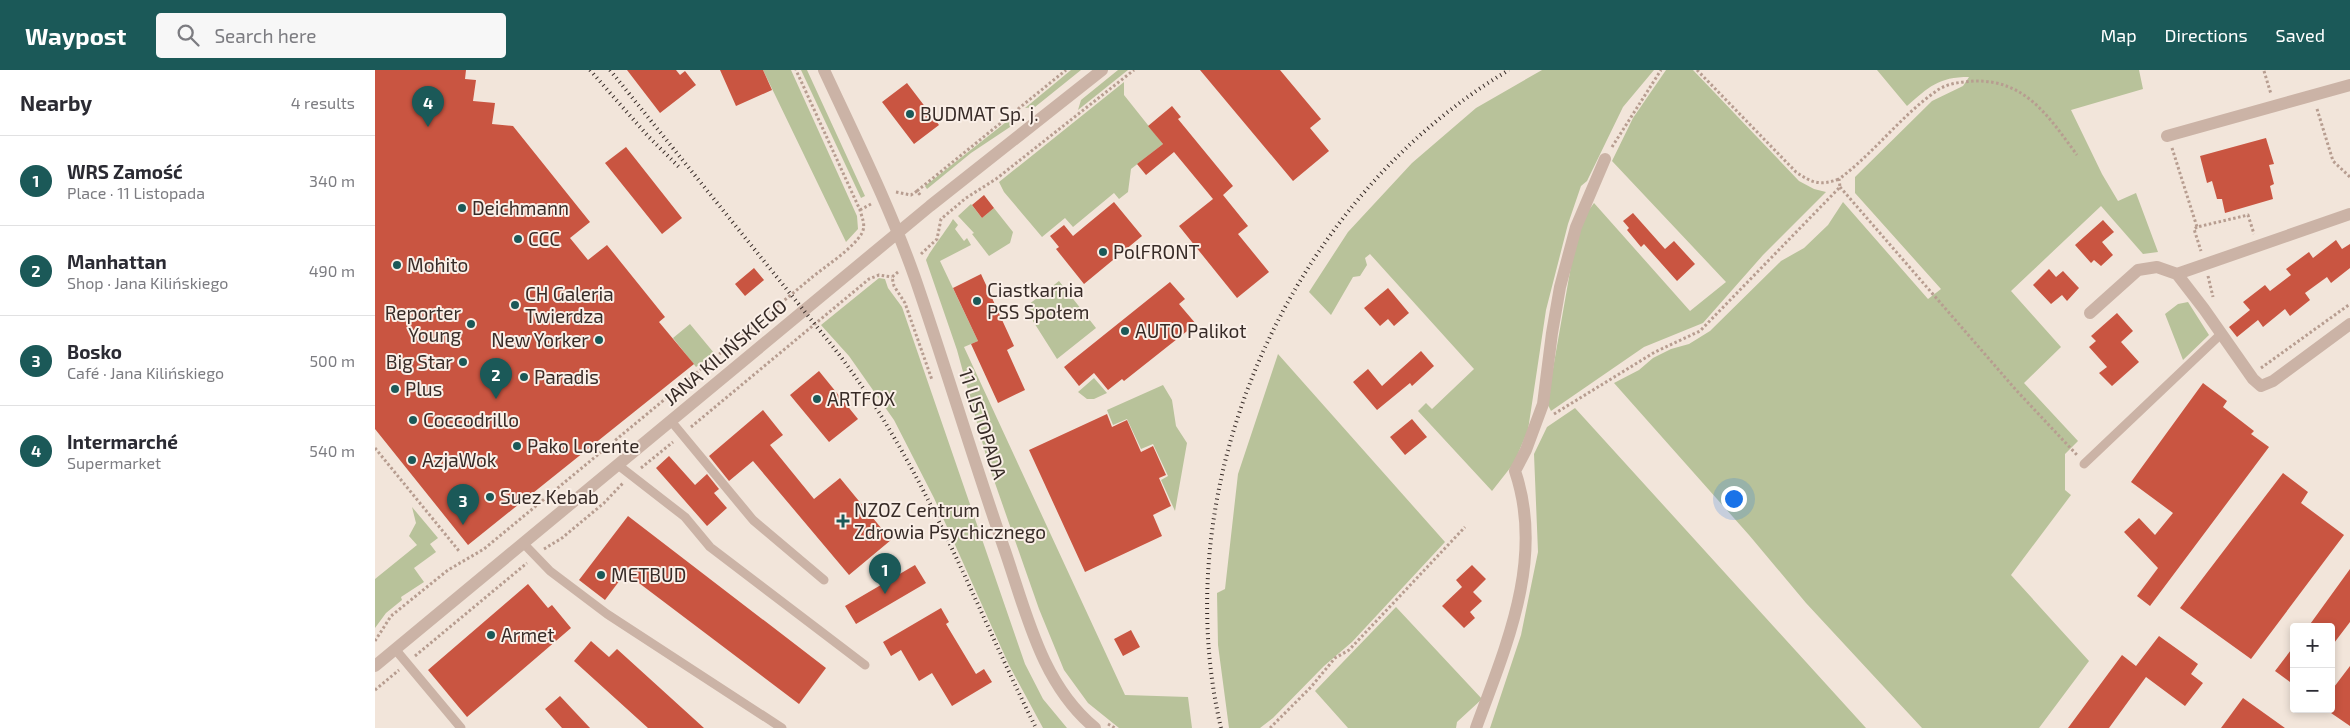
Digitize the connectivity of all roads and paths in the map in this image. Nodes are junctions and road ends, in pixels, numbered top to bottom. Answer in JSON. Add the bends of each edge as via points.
{"nodes":[{"id":1,"x":797,"y":70,"type":"edge"},
{"id":2,"x":824,"y":70,"type":"edge"},
{"id":3,"x":1066,"y":70,"type":"edge"},
{"id":4,"x":1102,"y":70,"type":"edge"},
{"id":5,"x":1134,"y":70,"type":"edge"},
{"id":6,"x":1661,"y":70,"type":"edge"},
{"id":7,"x":1697,"y":70,"type":"edge"},
{"id":8,"x":2264,"y":71,"type":"edge"},
{"id":9,"x":2350,"y":85,"type":"edge"},
{"id":10,"x":2272,"y":99,"type":"dead end"},
{"id":11,"x":2315,"y":103,"type":"dead end"},
{"id":12,"x":2167,"y":136,"type":"dead end"},
{"id":13,"x":2180,"y":143,"type":"dead end"},
{"id":14,"x":2077,"y":155,"type":"dead end"},
{"id":15,"x":1605,"y":159,"type":"joint"},
{"id":16,"x":2350,"y":177,"type":"edge"},
{"id":17,"x":1839,"y":179,"type":"junction"},
{"id":18,"x":1840,"y":187,"type":"junction"},
{"id":19,"x":917,"y":191,"type":"junction"},
{"id":20,"x":894,"y":193,"type":"dead end"},
{"id":21,"x":921,"y":195,"type":"dead end"},
{"id":22,"x":870,"y":204,"type":"dead end"},
{"id":23,"x":860,"y":210,"type":"junction"},
{"id":24,"x":2350,"y":214,"type":"edge"},
{"id":25,"x":2197,"y":228,"type":"junction"},
{"id":26,"x":897,"y":233,"type":"junction"},
{"id":27,"x":2255,"y":239,"type":"dead end"},
{"id":28,"x":918,"y":256,"type":"dead end"},
{"id":29,"x":2205,"y":264,"type":"junction"},
{"id":30,"x":2177,"y":274,"type":"junction"},
{"id":31,"x":2215,"y":303,"type":"dead end"},
{"id":32,"x":2350,"y":304,"type":"edge"},
{"id":33,"x":2089,"y":313,"type":"dead end"},
{"id":34,"x":2350,"y":324,"type":"edge"},
{"id":35,"x":2221,"y":334,"type":"junction"},
{"id":36,"x":2254,"y":362,"type":"dead end"},
{"id":37,"x":688,"y":380,"type":"junction"},
{"id":38,"x":693,"y":385,"type":"dead end"},
{"id":39,"x":671,"y":421,"type":"junction"},
{"id":40,"x":1535,"y":427,"type":"junction"},
{"id":41,"x":375,"y":448,"type":"edge"},
{"id":42,"x":2084,"y":464,"type":"joint"},
{"id":43,"x":617,"y":465,"type":"junction"},
{"id":44,"x":1465,"y":527,"type":"dead end"},
{"id":45,"x":523,"y":543,"type":"junction"},
{"id":46,"x":484,"y":549,"type":"junction"},
{"id":47,"x":459,"y":551,"type":"dead end"},
{"id":48,"x":489,"y":554,"type":"dead end"},
{"id":49,"x":825,"y":580,"type":"dead end"},
{"id":50,"x":375,"y":641,"type":"edge"},
{"id":51,"x":395,"y":649,"type":"junction"},
{"id":52,"x":865,"y":665,"type":"dead end"},
{"id":53,"x":375,"y":666,"type":"edge"},
{"id":54,"x":461,"y":728,"type":"edge"},
{"id":55,"x":782,"y":728,"type":"edge"},
{"id":56,"x":1095,"y":728,"type":"edge"},
{"id":57,"x":1270,"y":728,"type":"edge"},
{"id":58,"x":1476,"y":728,"type":"edge"}],
"edges":[{"from":1,"to":23,"type":"path"},
{"from":2,"to":26,"type":"street","name":"11 LISTOPADA"},
{"from":3,"to":19,"type":"path"},
{"from":4,"to":26,"type":"street","name":"JANA KILIŃSKIEGO"},
{"from":5,"to":28,"type":"path","via":[[997,179],[966,198],[941,219],[937,238]]},
{"from":6,"to":15,"type":"path"},
{"from":7,"to":17,"type":"path","via":[[1795,172],[1809,181],[1826,184]]},
{"from":8,"to":10,"type":"path"},
{"from":9,"to":12,"type":"street"},
{"from":11,"to":16,"type":"path","via":[[2333,161]]},
{"from":13,"to":25,"type":"path","via":[[2171,146]]},
{"from":14,"to":17,"type":"path","via":[[2038,107],[2013,87],[1997,82],[1964,82],[1936,91]]},
{"from":15,"to":40,"type":"street","via":[[1583,207],[1568,254],[1551,333],[1543,404]]},
{"from":17,"to":18,"type":"path"},
{"from":18,"to":40,"type":"path","via":[[1701,330],[1586,392]]},
{"from":18,"to":42,"type":"path"},
{"from":19,"to":20,"type":"path","via":[[911,195]]},
{"from":19,"to":21,"type":"path"},
{"from":22,"to":23,"type":"path"},
{"from":23,"to":37,"type":"path","via":[[864,226],[855,241]]},
{"from":24,"to":29,"type":"street"},
{"from":25,"to":27,"type":"path","via":[[2248,215]]},
{"from":25,"to":29,"type":"path","via":[[2194,229]]},
{"from":26,"to":39,"type":"street","name":"JANA KILIŃSKIEGO"},
{"from":26,"to":56,"type":"street","name":"11 LISTOPADA","via":[[1042,655],[1060,690]]},
{"from":29,"to":30,"type":"street"},
{"from":29,"to":31,"type":"path"},
{"from":30,"to":33,"type":"street","via":[[2157,267],[2138,270]]},
{"from":30,"to":35,"type":"street"},
{"from":32,"to":36,"type":"path","via":[[2260,369]]},
{"from":34,"to":35,"type":"street","via":[[2273,381],[2261,386]]},
{"from":35,"to":42,"type":"lane"},
{"from":37,"to":38,"type":"path"},
{"from":37,"to":46,"type":"path"},
{"from":39,"to":43,"type":"street","name":"JANA KILIŃSKIEGO"},
{"from":39,"to":49,"type":"lane","via":[[753,520]]},
{"from":40,"to":58,"type":"street","via":[[1515,471],[1525,504],[1526,533],[1519,596],[1510,635]]},
{"from":41,"to":47,"type":"path"},
{"from":43,"to":45,"type":"street","name":"JANA KILIŃSKIEGO"},
{"from":43,"to":52,"type":"lane","via":[[685,517],[710,547]]},
{"from":44,"to":57,"type":"path"},
{"from":45,"to":51,"type":"street","name":"JANA KILIŃSKIEGO"},
{"from":45,"to":55,"type":"lane","via":[[550,571],[607,614]]},
{"from":46,"to":48,"type":"path"},
{"from":46,"to":50,"type":"path","via":[[447,570],[391,616]]},
{"from":51,"to":53,"type":"street","name":"JANA KILIŃSKIEGO"},
{"from":51,"to":54,"type":"lane"}]}
